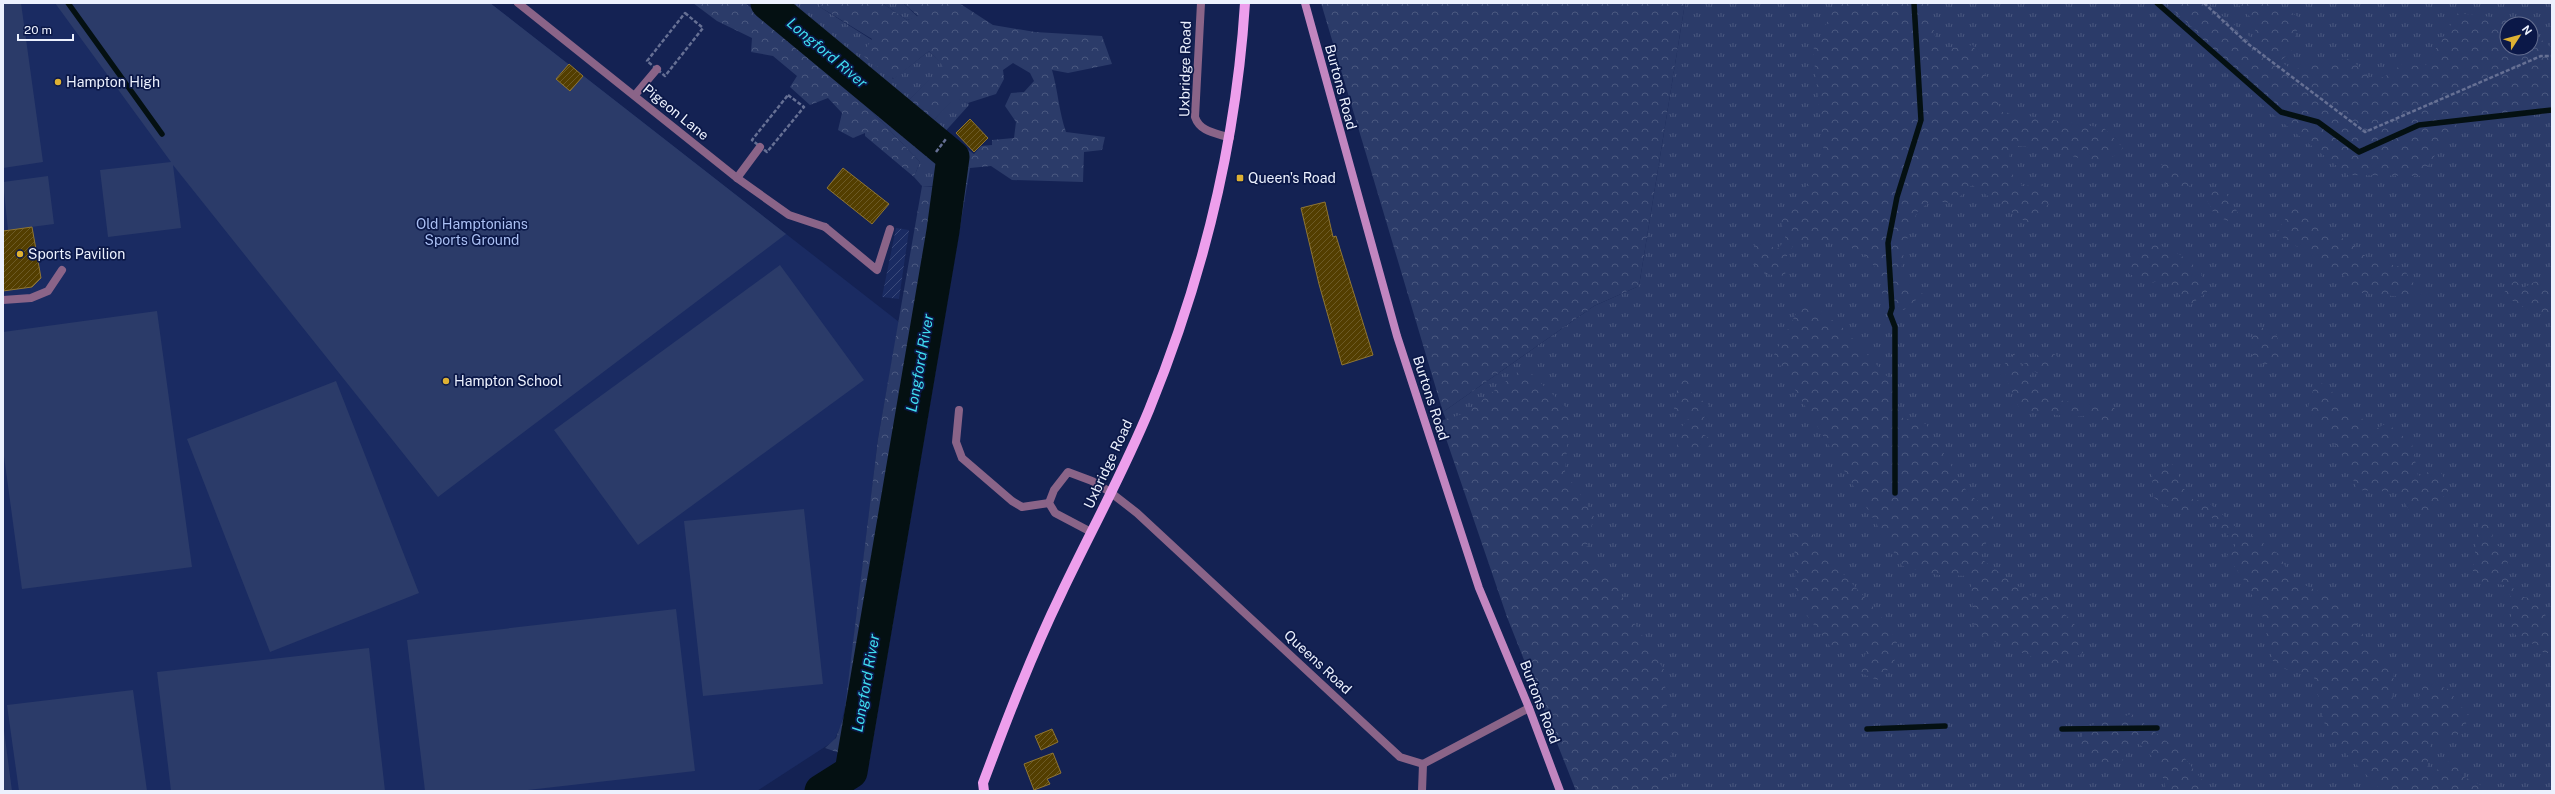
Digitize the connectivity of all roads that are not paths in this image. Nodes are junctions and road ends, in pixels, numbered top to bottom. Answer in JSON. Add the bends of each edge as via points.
{"nodes":[{"id":1,"x":518,"y":3,"type":"edge"},
{"id":2,"x":1201,"y":3,"type":"edge"},
{"id":3,"x":1245,"y":3,"type":"edge"},
{"id":4,"x":1305,"y":3,"type":"edge"},
{"id":5,"x":657,"y":69,"type":"road end"},
{"id":6,"x":635,"y":95,"type":"junction"},
{"id":7,"x":1230,"y":138,"type":"junction"},
{"id":8,"x":760,"y":147,"type":"road end"},
{"id":9,"x":737,"y":178,"type":"junction"},
{"id":10,"x":890,"y":229,"type":"dead end"},
{"id":11,"x":62,"y":270,"type":"dead end"},
{"id":12,"x":3,"y":300,"type":"edge"},
{"id":13,"x":959,"y":410,"type":"dead end"},
{"id":14,"x":1110,"y":492,"type":"junction"},
{"id":15,"x":1049,"y":503,"type":"junction"},
{"id":16,"x":1090,"y":532,"type":"junction"},
{"id":17,"x":1529,"y":708,"type":"junction"},
{"id":18,"x":1423,"y":764,"type":"junction"},
{"id":19,"x":984,"y":791,"type":"edge"},
{"id":20,"x":1422,"y":791,"type":"edge"},
{"id":21,"x":1560,"y":791,"type":"edge"}],
"edges":[{"from":1,"to":6,"type":"street","name":"Pigeon Lane"},
{"from":2,"to":7,"type":"street","name":"Uxbridge Road","via":[[1195,117],[1198,125],[1204,129]]},
{"from":3,"to":7,"type":"main road","name":"Uxbridge Road"},
{"from":4,"to":17,"type":"street","name":"Burtons Road","via":[[1397,336],[1479,588]]},
{"from":5,"to":6,"type":"street"},
{"from":6,"to":9,"type":"street","name":"Pigeon Lane"},
{"from":7,"to":14,"type":"main road","name":"Uxbridge Road","via":[[1207,247],[1148,410]]},
{"from":8,"to":9,"type":"street"},
{"from":9,"to":10,"type":"street","name":"Pigeon Lane","via":[[789,215],[825,227],[877,270]]},
{"from":11,"to":12,"type":"street","via":[[48,291],[31,298]]},
{"from":13,"to":15,"type":"street","via":[[956,442],[962,458],[1022,507]]},
{"from":14,"to":15,"type":"street","name":"Queens Road","via":[[1092,481],[1068,472],[1054,490]]},
{"from":14,"to":16,"type":"main road","name":"Uxbridge Road"},
{"from":14,"to":18,"type":"street","name":"Queens Road","via":[[1137,513],[1400,756]]},
{"from":15,"to":16,"type":"street","via":[[1055,513]]},
{"from":16,"to":19,"type":"main road","name":"Uxbridge Road","via":[[1016,695],[983,783]]},
{"from":17,"to":18,"type":"street"},
{"from":17,"to":21,"type":"street","name":"Burtons Road"},
{"from":18,"to":20,"type":"street"}]}
